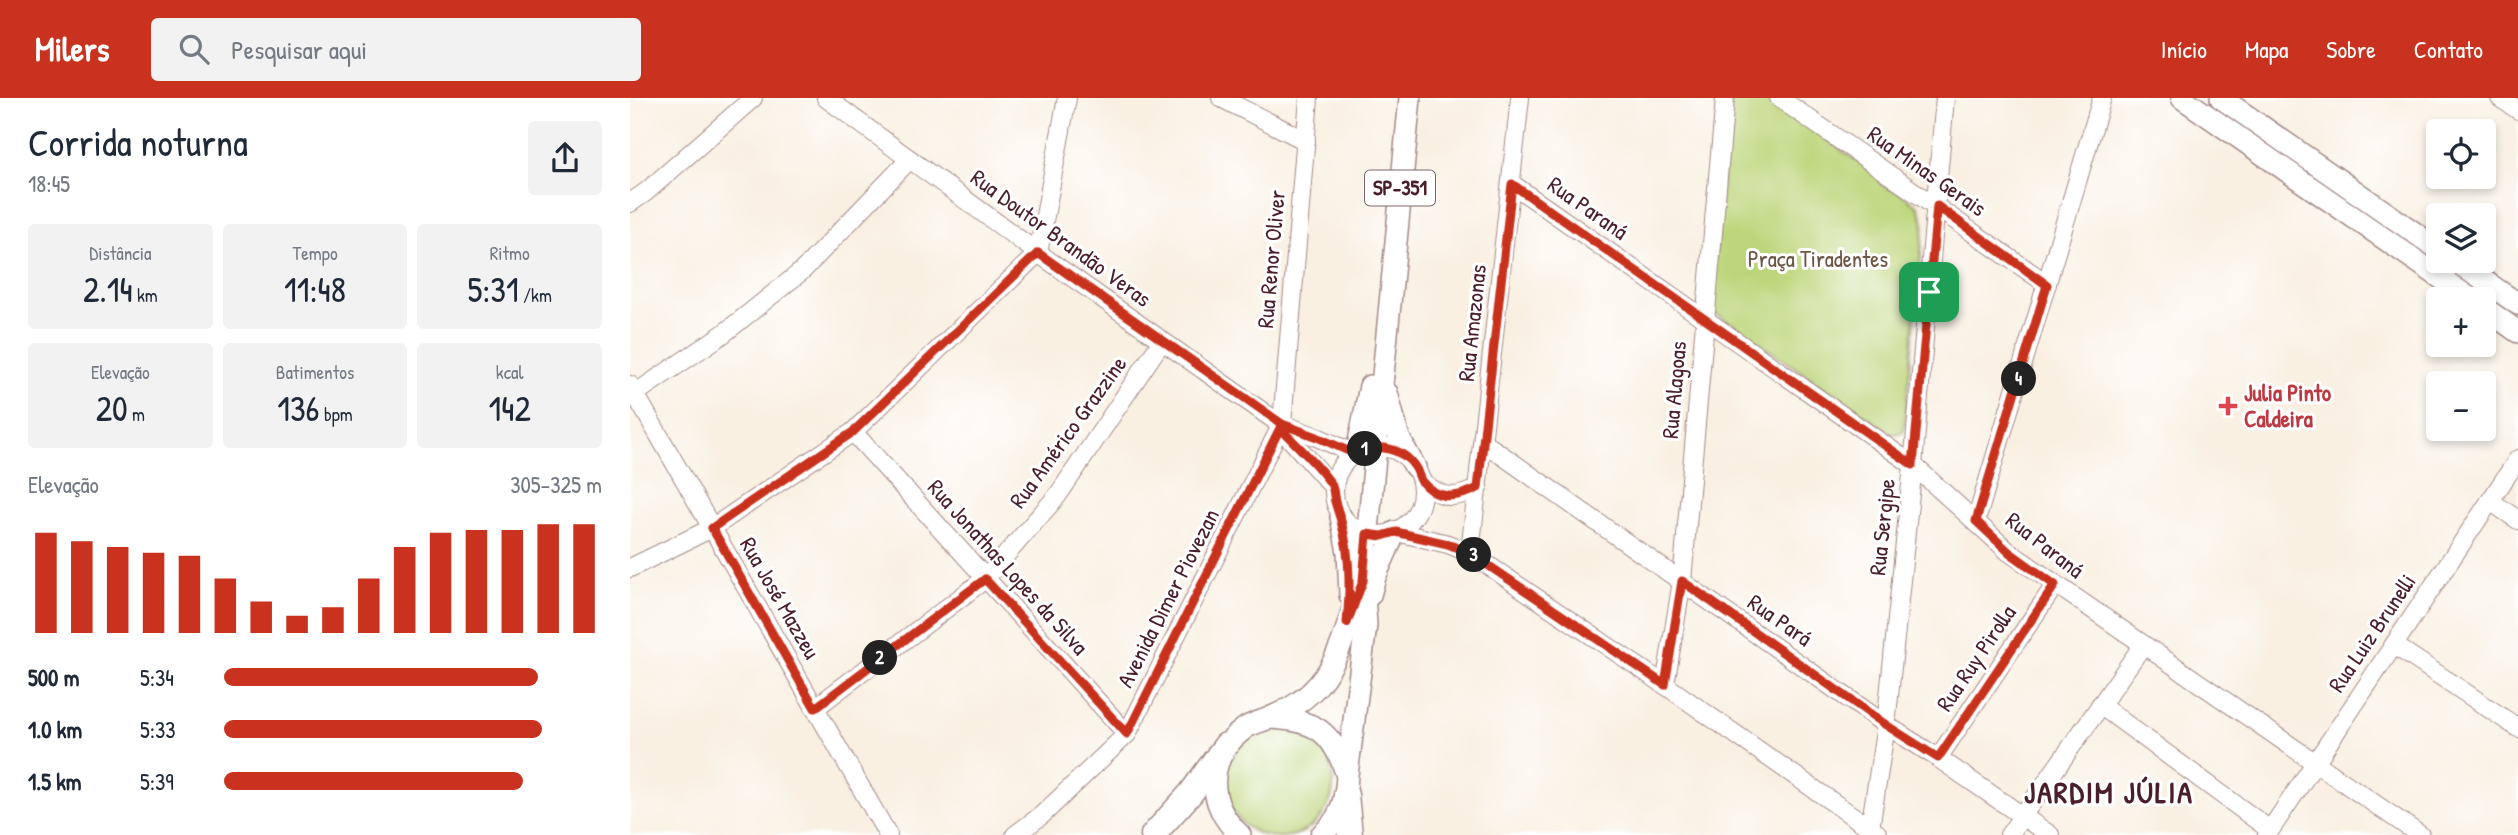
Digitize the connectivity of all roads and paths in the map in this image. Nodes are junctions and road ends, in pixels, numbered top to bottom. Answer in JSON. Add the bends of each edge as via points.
{"nodes":[{"id":1,"x":753,"y":98,"type":"edge"},
{"id":2,"x":826,"y":98,"type":"edge"},
{"id":3,"x":1067,"y":98,"type":"edge"},
{"id":4,"x":1221,"y":98,"type":"edge"},
{"id":5,"x":1309,"y":98,"type":"edge"},
{"id":6,"x":1410,"y":98,"type":"edge"},
{"id":7,"x":1520,"y":98,"type":"edge"},
{"id":8,"x":1726,"y":98,"type":"edge"},
{"id":9,"x":1779,"y":98,"type":"edge"},
{"id":10,"x":1945,"y":98,"type":"edge"},
{"id":11,"x":2102,"y":98,"type":"edge"},
{"id":12,"x":2222,"y":98,"type":"edge"},
{"id":13,"x":2500,"y":98,"type":"edge"},
{"id":14,"x":2185,"y":99,"type":"edge"},
{"id":15,"x":2518,"y":110,"type":"edge"},
{"id":16,"x":2216,"y":121,"type":"junction"},
{"id":17,"x":1306,"y":141,"type":"junction"},
{"id":18,"x":910,"y":159,"type":"junction"},
{"id":19,"x":1512,"y":184,"type":"junction"},
{"id":20,"x":630,"y":203,"type":"edge"},
{"id":21,"x":1937,"y":206,"type":"junction"},
{"id":22,"x":2426,"y":241,"type":"edge"},
{"id":23,"x":1038,"y":253,"type":"junction"},
{"id":24,"x":2472,"y":273,"type":"edge"},
{"id":25,"x":1391,"y":278,"type":"junction"},
{"id":26,"x":2482,"y":280,"type":"junction"},
{"id":27,"x":2047,"y":285,"type":"junction"},
{"id":28,"x":2454,"y":287,"type":"edge"},
{"id":29,"x":2483,"y":287,"type":"edge"},
{"id":30,"x":2516,"y":303,"type":"edge"},
{"id":31,"x":2496,"y":309,"type":"edge"},
{"id":32,"x":1704,"y":319,"type":"junction"},
{"id":33,"x":1162,"y":341,"type":"junction"},
{"id":34,"x":1384,"y":363,"type":"junction"},
{"id":35,"x":632,"y":392,"type":"edge"},
{"id":36,"x":1277,"y":423,"type":"junction"},
{"id":37,"x":853,"y":432,"type":"junction"},
{"id":38,"x":1483,"y":442,"type":"junction"},
{"id":39,"x":1363,"y":451,"type":"junction"},
{"id":40,"x":2518,"y":459,"type":"edge"},
{"id":41,"x":1913,"y":465,"type":"junction"},
{"id":42,"x":1418,"y":474,"type":"junction"},
{"id":43,"x":1333,"y":487,"type":"junction"},
{"id":44,"x":1478,"y":488,"type":"junction"},
{"id":45,"x":2490,"y":501,"type":"junction"},
{"id":46,"x":1341,"y":517,"type":"junction"},
{"id":47,"x":2518,"y":520,"type":"edge"},
{"id":48,"x":1976,"y":521,"type":"junction"},
{"id":49,"x":712,"y":528,"type":"junction"},
{"id":50,"x":1396,"y":532,"type":"junction"},
{"id":51,"x":1367,"y":534,"type":"junction"},
{"id":52,"x":1470,"y":553,"type":"junction"},
{"id":53,"x":630,"y":568,"type":"edge"},
{"id":54,"x":985,"y":579,"type":"junction"},
{"id":55,"x":1682,"y":581,"type":"junction"},
{"id":56,"x":2055,"y":585,"type":"junction"},
{"id":57,"x":1357,"y":624,"type":"junction"},
{"id":58,"x":2143,"y":645,"type":"junction"},
{"id":59,"x":2394,"y":645,"type":"junction"},
{"id":60,"x":1665,"y":685,"type":"junction"},
{"id":61,"x":2100,"y":705,"type":"junction"},
{"id":62,"x":815,"y":708,"type":"junction"},
{"id":63,"x":1270,"y":718,"type":"junction"},
{"id":64,"x":1886,"y":725,"type":"junction"},
{"id":65,"x":2518,"y":728,"type":"edge"},
{"id":66,"x":1127,"y":734,"type":"junction"},
{"id":67,"x":1226,"y":745,"type":"junction"},
{"id":68,"x":1938,"y":758,"type":"junction"},
{"id":69,"x":2314,"y":763,"type":"junction"},
{"id":70,"x":1347,"y":785,"type":"junction"},
{"id":71,"x":2022,"y":816,"type":"junction"},
{"id":72,"x":1232,"y":831,"type":"edge"},
{"id":73,"x":1873,"y":833,"type":"edge"},
{"id":74,"x":2268,"y":833,"type":"edge"},
{"id":75,"x":888,"y":835,"type":"edge"},
{"id":76,"x":1016,"y":835,"type":"edge"},
{"id":77,"x":1153,"y":835,"type":"edge"},
{"id":78,"x":1321,"y":835,"type":"edge"},
{"id":79,"x":1350,"y":835,"type":"edge"},
{"id":80,"x":2009,"y":835,"type":"edge"},
{"id":81,"x":2050,"y":835,"type":"edge"},
{"id":82,"x":2420,"y":835,"type":"edge"}],
"edges":[{"from":1,"to":20,"type":"street"},
{"from":2,"to":18,"type":"street","name":"Rua Doutor Brandão Veras"},
{"from":3,"to":23,"type":"street"},
{"from":4,"to":17,"type":"street"},
{"from":5,"to":17,"type":"street","name":"Rua Renor Oliver"},
{"from":6,"to":25,"type":"main road","number":"SP-351"},
{"from":7,"to":19,"type":"street","name":"Rua Amazonas"},
{"from":8,"to":32,"type":"street","name":"Rua Alagoas"},
{"from":9,"to":21,"type":"street","name":"Rua Minas Gerais"},
{"from":10,"to":21,"type":"street","name":"Rua Sergipe"},
{"from":11,"to":27,"type":"street"},
{"from":12,"to":16,"type":"main road"},
{"from":12,"to":22,"type":"main road"},
{"from":13,"to":15,"type":"street"},
{"from":14,"to":16,"type":"main road"},
{"from":16,"to":28,"type":"main road"},
{"from":17,"to":36,"type":"street","name":"Rua Renor Oliver"},
{"from":18,"to":23,"type":"street","name":"Rua Doutor Brandão Veras"},
{"from":18,"to":35,"type":"street","via":[[802,271],[723,334]]},
{"from":19,"to":32,"type":"street","name":"Rua Paraná"},
{"from":19,"to":38,"type":"street","name":"Rua Amazonas"},
{"from":21,"to":27,"type":"street","name":"Rua Minas Gerais"},
{"from":21,"to":41,"type":"street","name":"Rua Sergipe"},
{"from":23,"to":33,"type":"street","name":"Rua Doutor Brandão Veras"},
{"from":23,"to":37,"type":"street"},
{"from":24,"to":26,"type":"main road"},
{"from":25,"to":34,"type":"main road","number":"SP-351"},
{"from":25,"to":39,"type":"main road"},
{"from":26,"to":29,"type":"main road"},
{"from":26,"to":30,"type":"main road"},
{"from":27,"to":48,"type":"street"},
{"from":30,"to":31,"type":"main road"},
{"from":32,"to":41,"type":"street","name":"Rua Paraná"},
{"from":32,"to":55,"type":"street","name":"Rua Alagoas"},
{"from":33,"to":36,"type":"street","name":"Rua Doutor Brandão Veras"},
{"from":33,"to":54,"type":"street","name":"Rua Américo Grazzine","via":[[1058,495]]},
{"from":34,"to":39,"type":"main road","number":"SP-351"},
{"from":34,"to":42,"type":"main road","via":[[1393,421]]},
{"from":35,"to":49,"type":"street","name":"Rua José Mazzeu"},
{"from":36,"to":39,"type":"street"},
{"from":36,"to":43,"type":"street","name":"Rua Doutor Brandão Veras"},
{"from":36,"to":66,"type":"street","name":"Avenida Dimer Piovezan"},
{"from":37,"to":49,"type":"street"},
{"from":37,"to":54,"type":"street","name":"Rua Jonathas Lopes da Silva"},
{"from":38,"to":44,"type":"street","name":"Rua Amazonas"},
{"from":38,"to":55,"type":"street","name":"Rua Pará"},
{"from":39,"to":42,"type":"street","via":[[1391,449],[1405,456]]},
{"from":39,"to":43,"type":"street","via":[[1341,467]]},
{"from":39,"to":51,"type":"main road","number":"SP-351"},
{"from":40,"to":45,"type":"street","name":"Rua Luiz Brunelli"},
{"from":41,"to":48,"type":"street","name":"Rua Paraná"},
{"from":41,"to":64,"type":"street","name":"Rua Sergipe"},
{"from":42,"to":44,"type":"street","via":[[1437,494],[1464,495]]},
{"from":42,"to":50,"type":"street","via":[[1422,496],[1418,511]]},
{"from":43,"to":46,"type":"street"},
{"from":44,"to":52,"type":"street","name":"Rua Amazonas"},
{"from":45,"to":47,"type":"street"},
{"from":45,"to":59,"type":"street","name":"Rua Luiz Brunelli"},
{"from":46,"to":51,"type":"street"},
{"from":46,"to":57,"type":"main road"},
{"from":48,"to":56,"type":"street","name":"Rua Paraná"},
{"from":49,"to":53,"type":"street"},
{"from":49,"to":62,"type":"street","name":"Rua José Mazzeu"},
{"from":50,"to":51,"type":"street"},
{"from":50,"to":52,"type":"street"},
{"from":50,"to":57,"type":"main road"},
{"from":51,"to":57,"type":"main road","number":"SP-351"},
{"from":52,"to":60,"type":"street"},
{"from":54,"to":62,"type":"street","name":"Rua Américo Grazzine"},
{"from":54,"to":66,"type":"street","name":"Rua Jonathas Lopes da Silva"},
{"from":55,"to":60,"type":"street","name":"Rua Alagoas"},
{"from":55,"to":64,"type":"street","name":"Rua Pará"},
{"from":56,"to":58,"type":"street","name":"Rua Paraná"},
{"from":56,"to":68,"type":"street","name":"Rua Ruy Pirolla"},
{"from":57,"to":63,"type":"main road","number":"SP-351","via":[[1316,688]]},
{"from":57,"to":70,"type":"main road","number":"SP-351"},
{"from":58,"to":61,"type":"street"},
{"from":58,"to":69,"type":"street","name":"Rua Paraná"},
{"from":59,"to":65,"type":"street"},
{"from":59,"to":69,"type":"street","name":"Rua Luiz Brunelli"},
{"from":60,"to":73,"type":"street"},
{"from":61,"to":71,"type":"street"},
{"from":61,"to":74,"type":"street"},
{"from":62,"to":75,"type":"street","name":"Rua José Mazzeu"},
{"from":63,"to":67,"type":"main road","number":"SP-351","via":[[1245,727]]},
{"from":63,"to":70,"type":"main road","via":[[1297,719],[1321,730],[1338,750]]},
{"from":64,"to":68,"type":"street","name":"Rua Pará"},
{"from":64,"to":73,"type":"street","name":"Rua Sergipe"},
{"from":66,"to":76,"type":"street","name":"Avenida Dimer Piovezan"},
{"from":67,"to":72,"type":"main road","via":[[1214,783],[1217,804]]},
{"from":67,"to":77,"type":"highway"},
{"from":68,"to":71,"type":"street","name":"Rua Pará"},
{"from":69,"to":74,"type":"street","name":"Rua Luiz Brunelli"},
{"from":69,"to":82,"type":"street","name":"Rua Paraná"},
{"from":70,"to":78,"type":"main road","number":"SP-351","via":[[1340,813]]},
{"from":70,"to":79,"type":"highway"},
{"from":71,"to":80,"type":"street"},
{"from":71,"to":81,"type":"street","name":"Rua Pará"}]}
